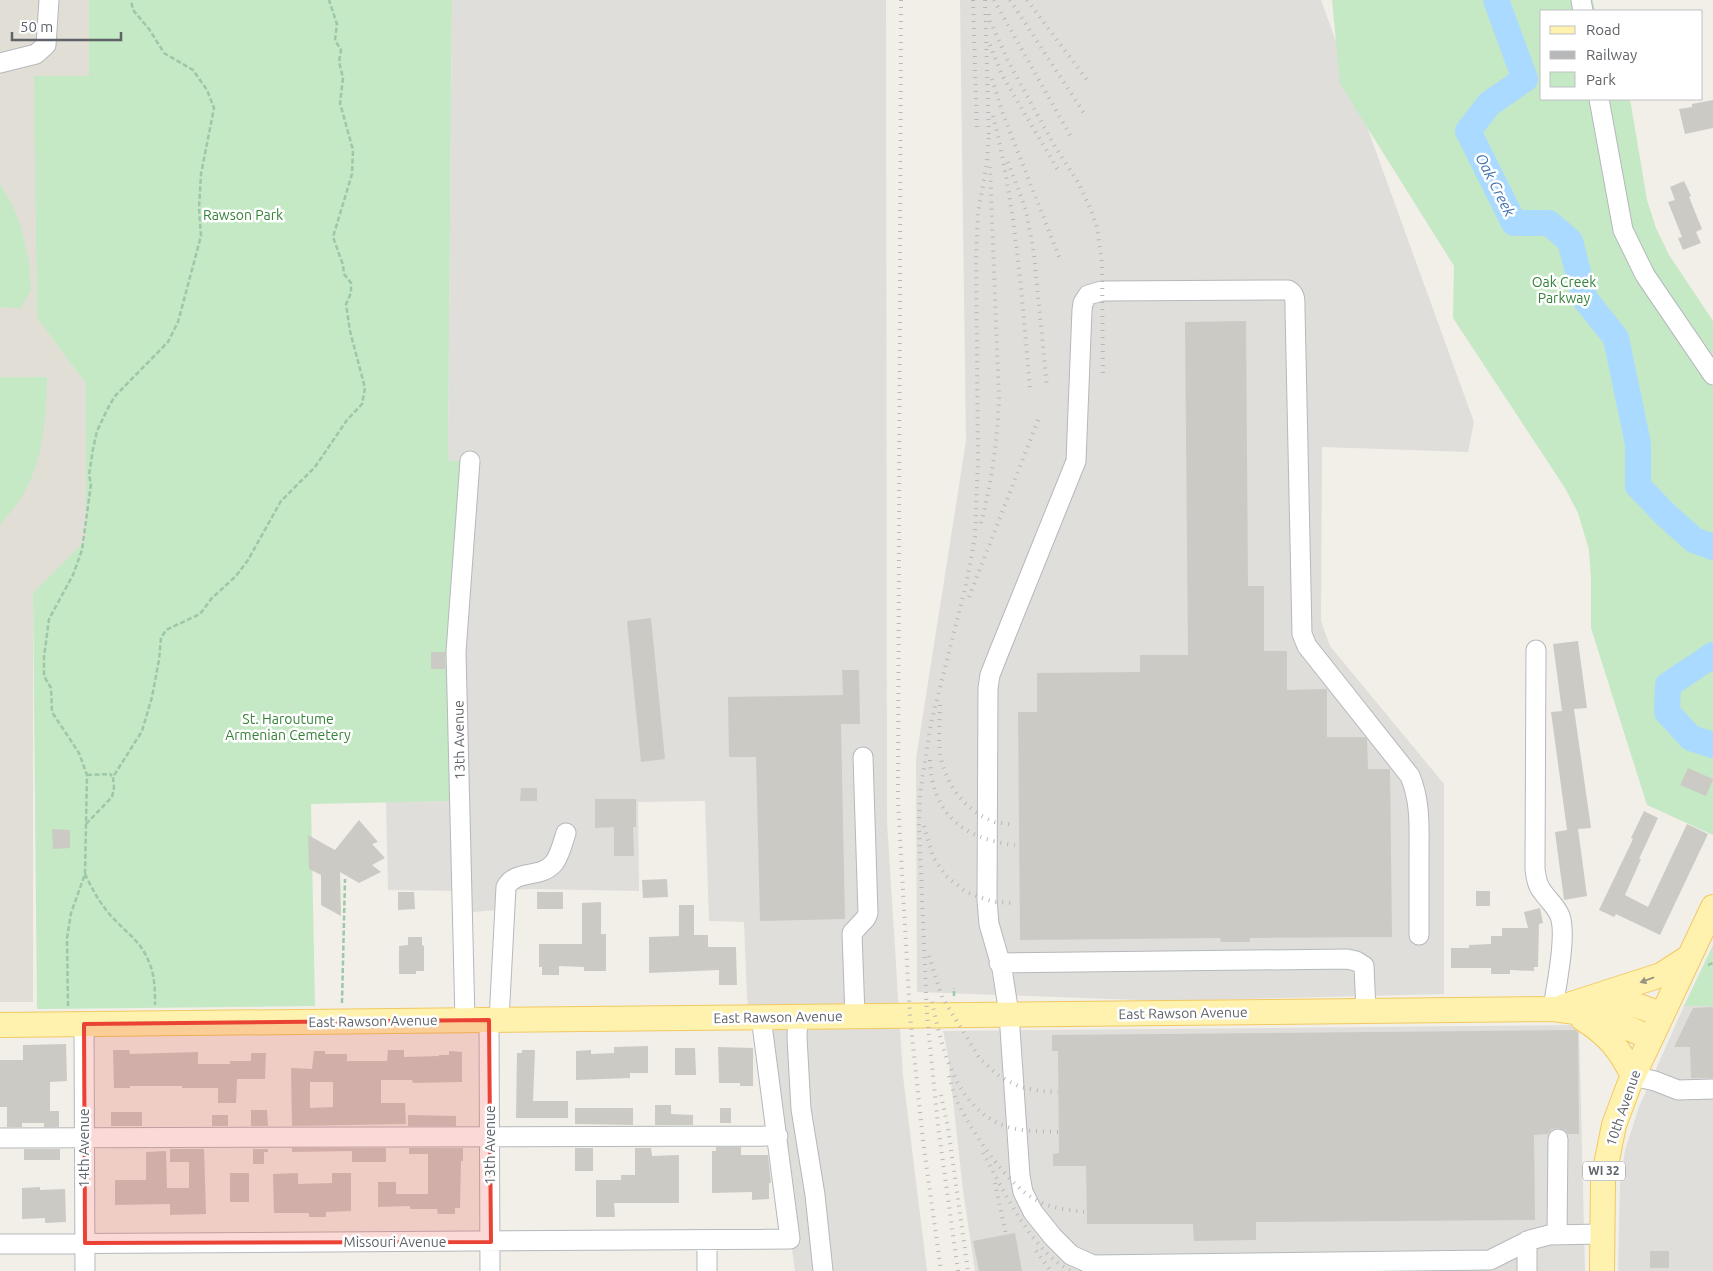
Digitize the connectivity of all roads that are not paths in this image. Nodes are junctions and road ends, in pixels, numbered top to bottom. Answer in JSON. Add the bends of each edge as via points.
{"nodes":[{"id":1,"x":49,"y":0,"type":"edge"},
{"id":2,"x":0,"y":63,"type":"edge"},
{"id":3,"x":1598,"y":100,"type":"edge"},
{"id":4,"x":1713,"y":375,"type":"edge"},
{"id":5,"x":470,"y":461,"type":"dead end"},
{"id":6,"x":1536,"y":650,"type":"dead end"},
{"id":7,"x":863,"y":757,"type":"dead end"},
{"id":8,"x":566,"y":833,"type":"dead end"},
{"id":9,"x":1713,"y":907,"type":"edge"},
{"id":10,"x":1419,"y":935,"type":"dead end"},
{"id":11,"x":1699,"y":961,"type":"junction"},
{"id":12,"x":999,"y":963,"type":"junction"},
{"id":13,"x":1595,"y":996,"type":"junction"},
{"id":14,"x":1561,"y":1010,"type":"junction"},
{"id":15,"x":1366,"y":1011,"type":"junction"},
{"id":16,"x":1009,"y":1014,"type":"junction"},
{"id":17,"x":1661,"y":1015,"type":"junction"},
{"id":18,"x":798,"y":1016,"type":"junction"},
{"id":19,"x":854,"y":1016,"type":"junction"},
{"id":20,"x":761,"y":1017,"type":"junction"},
{"id":21,"x":465,"y":1020,"type":"junction"},
{"id":22,"x":494,"y":1020,"type":"junction"},
{"id":23,"x":84,"y":1024,"type":"junction"},
{"id":24,"x":0,"y":1025,"type":"edge"},
{"id":25,"x":1651,"y":1038,"type":"junction"},
{"id":26,"x":1633,"y":1076,"type":"junction"},
{"id":27,"x":1713,"y":1089,"type":"edge"},
{"id":28,"x":778,"y":1136,"type":"junction"},
{"id":29,"x":83,"y":1137,"type":"junction"},
{"id":30,"x":491,"y":1137,"type":"junction"},
{"id":31,"x":0,"y":1138,"type":"edge"},
{"id":32,"x":1558,"y":1139,"type":"dead end"},
{"id":33,"x":1602,"y":1234,"type":"junction"},
{"id":34,"x":1557,"y":1235,"type":"junction"},
{"id":35,"x":707,"y":1240,"type":"junction"},
{"id":36,"x":491,"y":1242,"type":"junction"},
{"id":37,"x":1528,"y":1242,"type":"junction"},
{"id":38,"x":85,"y":1243,"type":"junction"},
{"id":39,"x":0,"y":1244,"type":"edge"},
{"id":40,"x":1404,"y":1266,"type":"edge"},
{"id":41,"x":1293,"y":1267,"type":"edge"},
{"id":42,"x":1364,"y":1267,"type":"edge"},
{"id":43,"x":85,"y":1271,"type":"edge"},
{"id":44,"x":490,"y":1271,"type":"edge"},
{"id":45,"x":707,"y":1271,"type":"edge"},
{"id":46,"x":823,"y":1271,"type":"edge"},
{"id":47,"x":1528,"y":1271,"type":"edge"},
{"id":48,"x":1602,"y":1271,"type":"edge"}],
"edges":[{"from":1,"to":2,"type":"street","via":[[46,45],[36,54]]},
{"from":3,"to":4,"type":"street","via":[[1623,230],[1645,275]]},
{"from":5,"to":21,"type":"street","name":"13th Avenue","via":[[456,652]]},
{"from":6,"to":14,"type":"street","via":[[1535,869],[1541,891],[1561,917]]},
{"from":7,"to":19,"type":"street","via":[[868,913],[852,933]]},
{"from":8,"to":22,"type":"street","name":"13th Avenue","via":[[554,862],[538,873],[512,879],[506,887]]},
{"from":9,"to":11,"type":"main road","number":"WI 32"},
{"from":10,"to":12,"type":"street","via":[[1419,818],[1415,787],[1410,776],[1307,646],[1302,634],[1294,296],[1288,290],[1102,291],[1088,295],[1083,303],[1075,467],[989,682],[987,900],[989,924]]},
{"from":11,"to":13,"type":"main road","one_way":true},
{"from":11,"to":17,"type":"main road","number":"WI 32"},
{"from":12,"to":15,"type":"street","via":[[1347,959],[1364,966]]},
{"from":12,"to":16,"type":"street"},
{"from":13,"to":14,"type":"main road","name":"East Rawson Avenue"},
{"from":13,"to":17,"type":"main road","name":"East Rawson Avenue","via":[[1626,1001]]},
{"from":14,"to":15,"type":"main road","name":"East Rawson Avenue"},
{"from":14,"to":25,"type":"main road","name":"East Rawson Avenue","via":[[1598,1015]]},
{"from":14,"to":26,"type":"main road","via":[[1601,1030],[1622,1055]]},
{"from":15,"to":16,"type":"main road","name":"East Rawson Avenue"},
{"from":16,"to":19,"type":"main road","name":"East Rawson Avenue"},
{"from":16,"to":41,"type":"street","via":[[1023,1192],[1033,1212],[1071,1255],[1093,1265]]},
{"from":17,"to":25,"type":"main road","number":"WI 32"},
{"from":18,"to":19,"type":"main road","name":"East Rawson Avenue"},
{"from":18,"to":20,"type":"main road","name":"East Rawson Avenue"},
{"from":18,"to":46,"type":"street","via":[[800,1109],[815,1195]]},
{"from":20,"to":22,"type":"main road","name":"East Rawson Avenue"},
{"from":20,"to":28,"type":"street"},
{"from":21,"to":22,"type":"main road","name":"East Rawson Avenue"},
{"from":21,"to":23,"type":"main road","name":"East Rawson Avenue"},
{"from":22,"to":30,"type":"street","name":"13th Avenue"},
{"from":23,"to":24,"type":"main road","name":"East Rawson Avenue"},
{"from":23,"to":29,"type":"street","name":"14th Avenue"},
{"from":25,"to":26,"type":"main road","name":"10th Avenue","number":"WI 32"},
{"from":26,"to":27,"type":"street","via":[[1678,1090]]},
{"from":26,"to":33,"type":"main road","name":"10th Avenue","number":"WI 32","via":[[1614,1125],[1607,1155]]},
{"from":28,"to":30,"type":"street"},
{"from":28,"to":35,"type":"street","name":"Missouri Avenue","via":[[790,1239]]},
{"from":29,"to":30,"type":"street"},
{"from":29,"to":31,"type":"street"},
{"from":29,"to":38,"type":"street","name":"14th Avenue"},
{"from":30,"to":36,"type":"street","name":"13th Avenue"},
{"from":32,"to":34,"type":"street"},
{"from":33,"to":34,"type":"street"},
{"from":33,"to":48,"type":"main road","name":"10th Avenue","number":"WI 32"},
{"from":34,"to":37,"type":"street"},
{"from":35,"to":36,"type":"street","name":"Missouri Avenue"},
{"from":35,"to":45,"type":"street"},
{"from":36,"to":38,"type":"street","name":"Missouri Avenue"},
{"from":36,"to":44,"type":"street","name":"13th Avenue"},
{"from":37,"to":40,"type":"street","via":[[1490,1260]]},
{"from":37,"to":47,"type":"street"},
{"from":38,"to":39,"type":"street","name":"Missouri Avenue"},
{"from":38,"to":43,"type":"street","name":"14th Avenue"},
{"from":40,"to":42,"type":"street"},
{"from":41,"to":42,"type":"street"}]}
